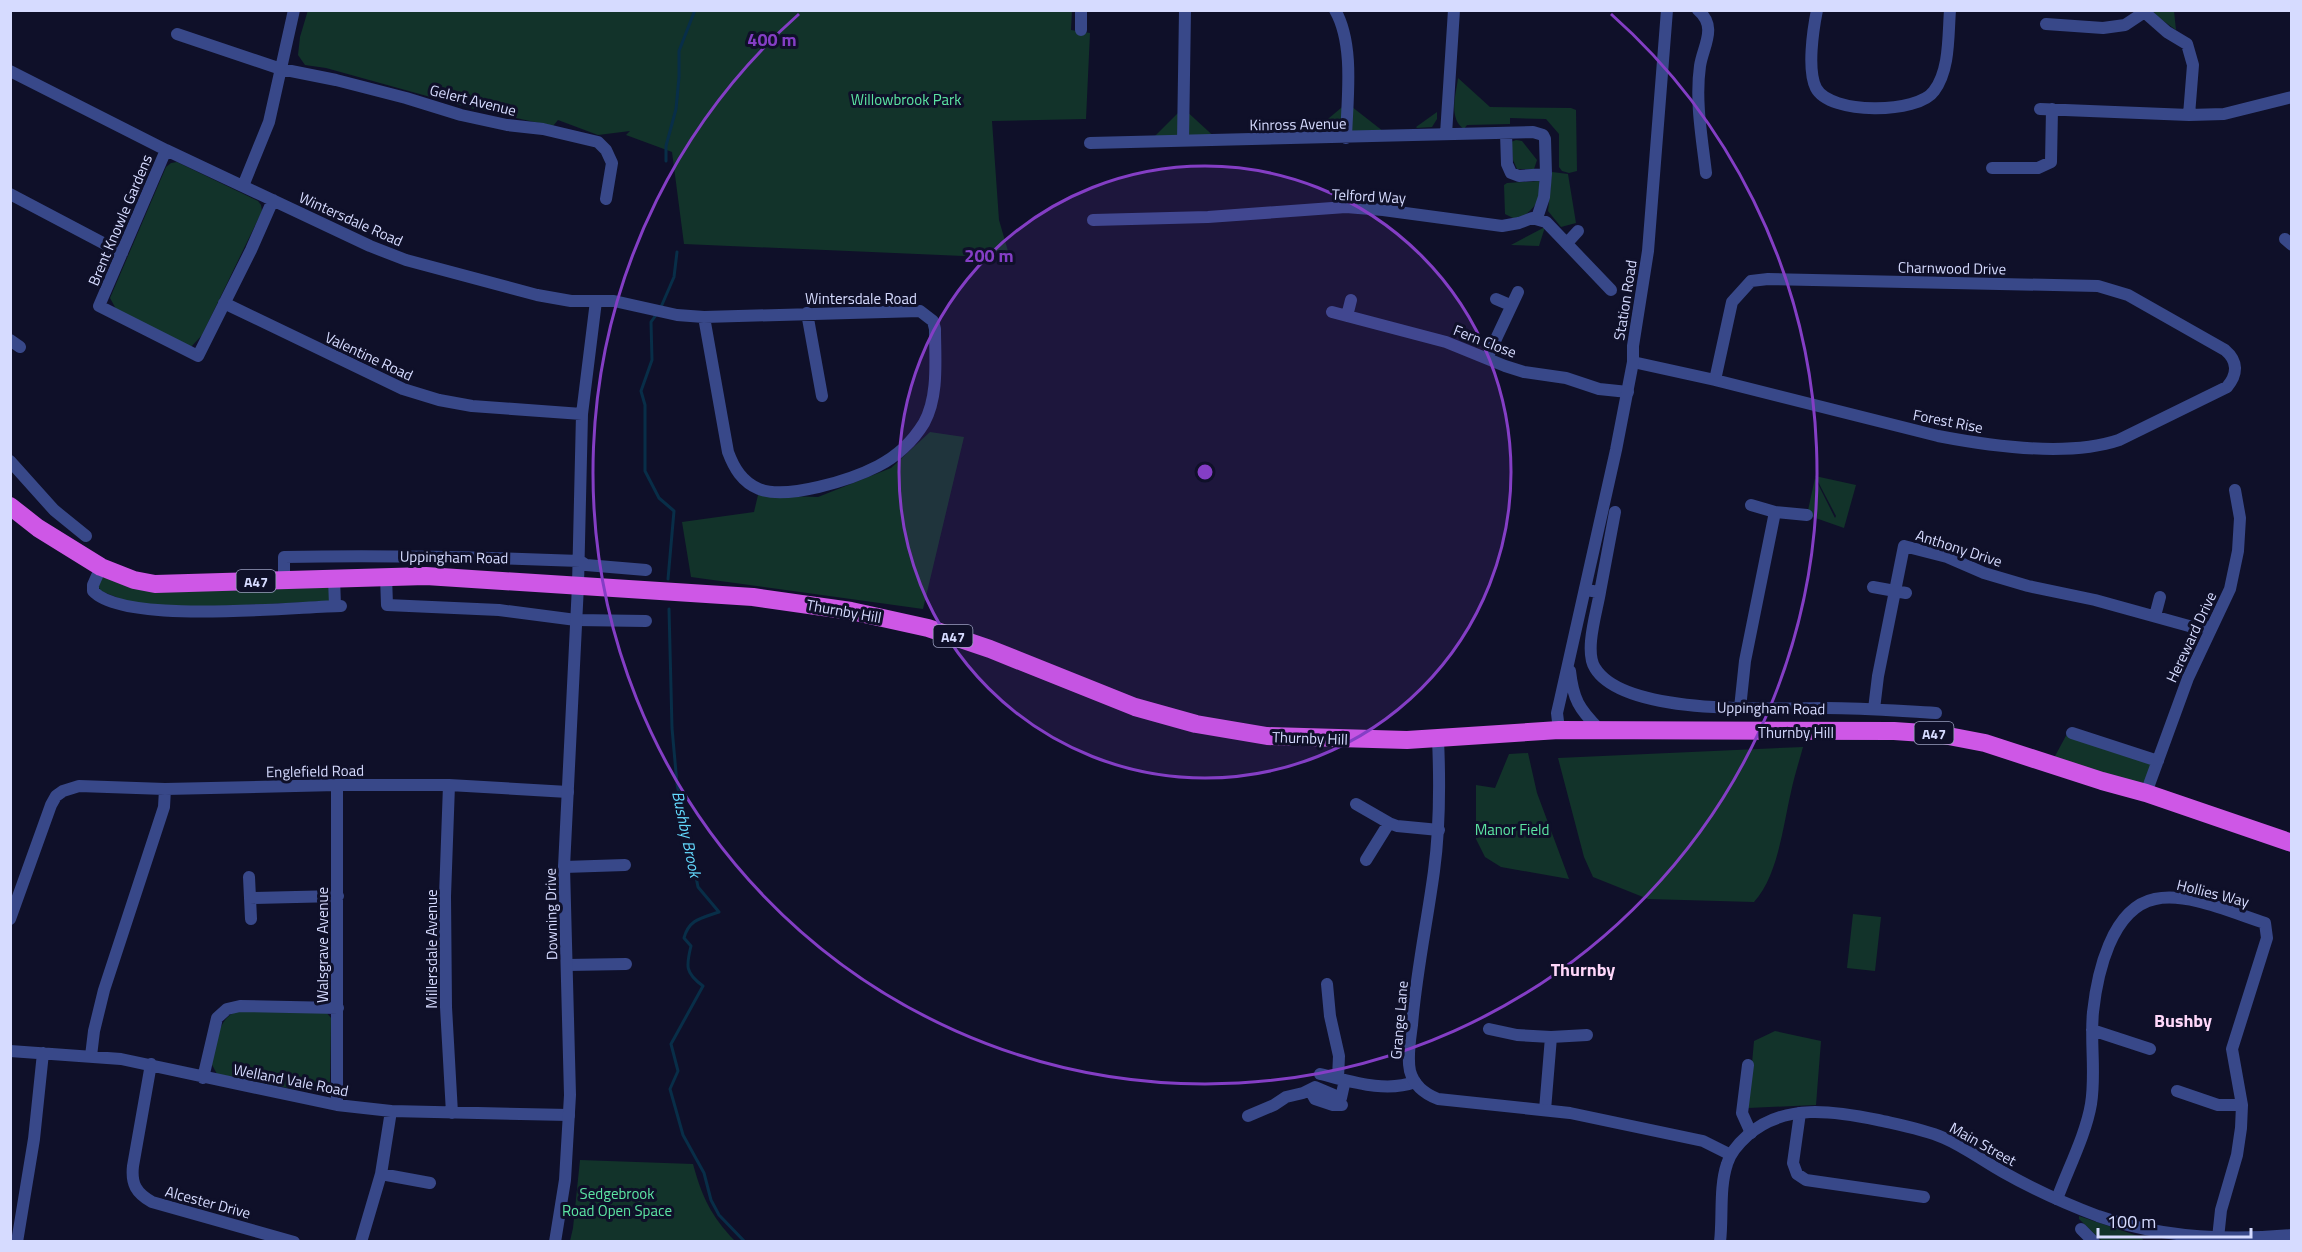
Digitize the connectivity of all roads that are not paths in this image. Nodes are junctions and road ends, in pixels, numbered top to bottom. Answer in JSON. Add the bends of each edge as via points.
{"nodes":[{"id":1,"x":294,"y":10,"type":"edge"},
{"id":2,"x":1081,"y":10,"type":"edge"},
{"id":3,"x":1185,"y":10,"type":"edge"},
{"id":4,"x":1335,"y":10,"type":"edge"},
{"id":5,"x":1454,"y":10,"type":"edge"},
{"id":6,"x":1667,"y":10,"type":"edge"},
{"id":7,"x":1698,"y":10,"type":"edge"},
{"id":8,"x":1817,"y":10,"type":"edge"},
{"id":9,"x":1950,"y":10,"type":"edge"},
{"id":10,"x":2143,"y":12,"type":"edge"},
{"id":11,"x":2046,"y":24,"type":"dead end"},
{"id":12,"x":1081,"y":30,"type":"dead end"},
{"id":13,"x":177,"y":34,"type":"dead end"},
{"id":14,"x":281,"y":69,"type":"junction"},
{"id":15,"x":10,"y":71,"type":"edge"},
{"id":16,"x":2292,"y":97,"type":"edge"},
{"id":17,"x":2189,"y":115,"type":"junction"},
{"id":18,"x":1506,"y":133,"type":"junction"},
{"id":19,"x":1446,"y":134,"type":"junction"},
{"id":20,"x":1346,"y":138,"type":"junction"},
{"id":21,"x":1183,"y":141,"type":"junction"},
{"id":22,"x":1090,"y":144,"type":"dead end"},
{"id":23,"x":166,"y":150,"type":"junction"},
{"id":24,"x":1992,"y":168,"type":"dead end"},
{"id":25,"x":1706,"y":173,"type":"dead end"},
{"id":26,"x":1546,"y":174,"type":"junction"},
{"id":27,"x":243,"y":186,"type":"junction"},
{"id":28,"x":10,"y":194,"type":"edge"},
{"id":29,"x":606,"y":199,"type":"dead end"},
{"id":30,"x":273,"y":200,"type":"junction"},
{"id":31,"x":1537,"y":218,"type":"junction"},
{"id":32,"x":1093,"y":220,"type":"dead end"},
{"id":33,"x":1578,"y":231,"type":"dead end"},
{"id":34,"x":1567,"y":243,"type":"junction"},
{"id":35,"x":122,"y":253,"type":"junction"},
{"id":36,"x":1611,"y":290,"type":"dead end"},
{"id":37,"x":1518,"y":292,"type":"dead end"},
{"id":38,"x":1496,"y":299,"type":"dead end"},
{"id":39,"x":1351,"y":300,"type":"dead end"},
{"id":40,"x":596,"y":301,"type":"junction"},
{"id":41,"x":224,"y":303,"type":"junction"},
{"id":42,"x":1510,"y":306,"type":"junction"},
{"id":43,"x":1332,"y":312,"type":"dead end"},
{"id":44,"x":807,"y":313,"type":"junction"},
{"id":45,"x":1347,"y":316,"type":"junction"},
{"id":46,"x":704,"y":317,"type":"junction"},
{"id":47,"x":1487,"y":358,"type":"junction"},
{"id":48,"x":1633,"y":362,"type":"junction"},
{"id":49,"x":2235,"y":366,"type":"joint"},
{"id":50,"x":1715,"y":380,"type":"junction"},
{"id":51,"x":1628,"y":392,"type":"junction"},
{"id":52,"x":822,"y":396,"type":"dead end"},
{"id":53,"x":582,"y":414,"type":"junction"},
{"id":54,"x":10,"y":461,"type":"edge"},
{"id":55,"x":2235,"y":490,"type":"dead end"},
{"id":56,"x":1751,"y":505,"type":"dead end"},
{"id":57,"x":10,"y":506,"type":"edge"},
{"id":58,"x":1775,"y":512,"type":"junction"},
{"id":59,"x":1614,"y":513,"type":"dead end"},
{"id":60,"x":1807,"y":514,"type":"dead end"},
{"id":61,"x":86,"y":536,"type":"dead end"},
{"id":62,"x":580,"y":561,"type":"junction"},
{"id":63,"x":101,"y":567,"type":"junction"},
{"id":64,"x":646,"y":570,"type":"dead end"},
{"id":65,"x":386,"y":576,"type":"junction"},
{"id":66,"x":334,"y":578,"type":"junction"},
{"id":67,"x":284,"y":580,"type":"junction"},
{"id":68,"x":578,"y":585,"type":"junction"},
{"id":69,"x":1874,"y":587,"type":"dead end"},
{"id":70,"x":1585,"y":590,"type":"junction"},
{"id":71,"x":1600,"y":592,"type":"junction"},
{"id":72,"x":1900,"y":592,"type":"junction"},
{"id":73,"x":2160,"y":597,"type":"dead end"},
{"id":74,"x":2155,"y":616,"type":"junction"},
{"id":75,"x":576,"y":620,"type":"junction"},
{"id":76,"x":646,"y":621,"type":"dead end"},
{"id":77,"x":2210,"y":627,"type":"junction"},
{"id":78,"x":1569,"y":661,"type":"junction"},
{"id":79,"x":1740,"y":708,"type":"junction"},
{"id":80,"x":1874,"y":709,"type":"junction"},
{"id":81,"x":1893,"y":710,"type":"junction"},
{"id":82,"x":1936,"y":713,"type":"dead end"},
{"id":83,"x":1559,"y":729,"type":"junction"},
{"id":84,"x":1599,"y":729,"type":"junction"},
{"id":85,"x":1894,"y":731,"type":"junction"},
{"id":86,"x":2072,"y":734,"type":"dead end"},
{"id":87,"x":1438,"y":739,"type":"junction"},
{"id":88,"x":2158,"y":761,"type":"junction"},
{"id":89,"x":337,"y":785,"type":"junction"},
{"id":90,"x":449,"y":785,"type":"junction"},
{"id":91,"x":165,"y":789,"type":"junction"},
{"id":92,"x":568,"y":792,"type":"junction"},
{"id":93,"x":2146,"y":793,"type":"junction"},
{"id":94,"x":1356,"y":804,"type":"dead end"},
{"id":95,"x":1389,"y":823,"type":"junction"},
{"id":96,"x":1439,"y":830,"type":"junction"},
{"id":97,"x":2292,"y":843,"type":"edge"},
{"id":98,"x":1366,"y":860,"type":"dead end"},
{"id":99,"x":625,"y":865,"type":"dead end"},
{"id":100,"x":564,"y":867,"type":"junction"},
{"id":101,"x":249,"y":877,"type":"dead end"},
{"id":102,"x":338,"y":896,"type":"junction"},
{"id":103,"x":250,"y":898,"type":"junction"},
{"id":104,"x":10,"y":919,"type":"edge"},
{"id":105,"x":251,"y":919,"type":"dead end"},
{"id":106,"x":626,"y":964,"type":"dead end"},
{"id":107,"x":567,"y":965,"type":"junction"},
{"id":108,"x":1327,"y":984,"type":"dead end"},
{"id":109,"x":338,"y":1008,"type":"junction"},
{"id":110,"x":1489,"y":1029,"type":"dead end"},
{"id":111,"x":2092,"y":1030,"type":"junction"},
{"id":112,"x":1587,"y":1035,"type":"dead end"},
{"id":113,"x":1551,"y":1036,"type":"junction"},
{"id":114,"x":2150,"y":1049,"type":"dead end"},
{"id":115,"x":10,"y":1051,"type":"edge"},
{"id":116,"x":42,"y":1053,"type":"junction"},
{"id":117,"x":91,"y":1056,"type":"junction"},
{"id":118,"x":150,"y":1064,"type":"junction"},
{"id":119,"x":1748,"y":1065,"type":"dead end"},
{"id":120,"x":1320,"y":1074,"type":"dead end"},
{"id":121,"x":203,"y":1078,"type":"junction"},
{"id":122,"x":1342,"y":1079,"type":"junction"},
{"id":123,"x":1415,"y":1082,"type":"junction"},
{"id":124,"x":1310,"y":1090,"type":"junction"},
{"id":125,"x":2177,"y":1091,"type":"dead end"},
{"id":126,"x":2242,"y":1105,"type":"junction"},
{"id":127,"x":337,"y":1106,"type":"junction"},
{"id":128,"x":1342,"y":1106,"type":"dead end"},
{"id":129,"x":1545,"y":1110,"type":"junction"},
{"id":130,"x":391,"y":1111,"type":"junction"},
{"id":131,"x":452,"y":1113,"type":"junction"},
{"id":132,"x":1800,"y":1113,"type":"junction"},
{"id":133,"x":569,"y":1115,"type":"junction"},
{"id":134,"x":1248,"y":1116,"type":"dead end"},
{"id":135,"x":1751,"y":1133,"type":"junction"},
{"id":136,"x":1731,"y":1155,"type":"junction"},
{"id":137,"x":381,"y":1174,"type":"junction"},
{"id":138,"x":430,"y":1183,"type":"dead end"},
{"id":139,"x":1924,"y":1197,"type":"dead end"},
{"id":140,"x":2057,"y":1199,"type":"junction"},
{"id":141,"x":2081,"y":1229,"type":"dead end"},
{"id":142,"x":2155,"y":1236,"type":"edge"},
{"id":143,"x":2287,"y":1237,"type":"edge"},
{"id":144,"x":2218,"y":1238,"type":"junction"},
{"id":145,"x":17,"y":1242,"type":"edge"},
{"id":146,"x":294,"y":1242,"type":"edge"},
{"id":147,"x":361,"y":1242,"type":"edge"},
{"id":148,"x":555,"y":1242,"type":"edge"},
{"id":149,"x":1720,"y":1242,"type":"edge"},
{"id":150,"x":2094,"y":1242,"type":"edge"}],
"edges":[{"from":1,"to":14,"type":"street"},
{"from":2,"to":12,"type":"street"},
{"from":3,"to":21,"type":"street"},
{"from":4,"to":20,"type":"street","via":[[1347,55]]},
{"from":5,"to":19,"type":"street"},
{"from":6,"to":48,"type":"street","name":"Station Road","via":[[1648,251]]},
{"from":7,"to":25,"type":"street","via":[[1708,29],[1699,94]]},
{"from":8,"to":9,"type":"street","via":[[1811,39],[1816,88],[1831,103],[1852,108],[1916,104],[1934,93],[1943,73]]},
{"from":10,"to":11,"type":"street","via":[[2125,25],[2103,28]]},
{"from":10,"to":17,"type":"street","via":[[2187,44],[2193,65]]},
{"from":13,"to":14,"type":"street","name":"Gelert Avenue"},
{"from":14,"to":27,"type":"street","via":[[269,122]]},
{"from":14,"to":29,"type":"street","name":"Gelert Avenue","via":[[461,115],[598,142],[612,163]]},
{"from":15,"to":23,"type":"street","name":"Wintersdale Road"},
{"from":16,"to":17,"type":"street","via":[[2224,114]]},
{"from":17,"to":24,"type":"street","via":[[2046,109],[2051,162],[2038,168]]},
{"from":18,"to":19,"type":"street","name":"Kinross Avenue"},
{"from":18,"to":26,"type":"street","via":[[1511,173]]},
{"from":18,"to":26,"type":"street","name":"Kinross Avenue","via":[[1543,135]]},
{"from":19,"to":20,"type":"street","name":"Kinross Avenue"},
{"from":20,"to":21,"type":"street","name":"Kinross Avenue"},
{"from":21,"to":22,"type":"street","name":"Kinross Avenue"},
{"from":23,"to":27,"type":"street","name":"Wintersdale Road"},
{"from":23,"to":35,"type":"street","name":"Brent Knowle Gardens"},
{"from":26,"to":31,"type":"street","name":"Kinross Avenue"},
{"from":27,"to":30,"type":"street","name":"Wintersdale Road"},
{"from":28,"to":35,"type":"street"},
{"from":30,"to":40,"type":"street","name":"Wintersdale Road","via":[[406,260],[537,296]]},
{"from":30,"to":41,"type":"street","name":"Brent Knowle Gardens"},
{"from":31,"to":32,"type":"street","name":"Telford Way","via":[[1502,226],[1346,207]]},
{"from":31,"to":34,"type":"street"},
{"from":33,"to":34,"type":"street"},
{"from":34,"to":36,"type":"street"},
{"from":35,"to":41,"type":"street","name":"Brent Knowle Gardens","via":[[99,306],[198,356]]},
{"from":37,"to":42,"type":"street"},
{"from":38,"to":42,"type":"street"},
{"from":39,"to":45,"type":"street"},
{"from":40,"to":46,"type":"street","name":"Wintersdale Road"},
{"from":40,"to":53,"type":"street","name":"Downing Drive"},
{"from":41,"to":53,"type":"street","name":"Valentine Road","via":[[403,390],[472,406]]},
{"from":42,"to":47,"type":"street"},
{"from":43,"to":45,"type":"street","name":"Fern Close"},
{"from":44,"to":46,"type":"street","name":"Wintersdale Road"},
{"from":44,"to":46,"type":"street","name":"Wintersdale Road","via":[[920,311],[933,321],[935,329],[934,384],[925,421],[909,443],[892,456],[856,475],[784,494],[758,488],[743,479],[733,465]]},
{"from":44,"to":52,"type":"street"},
{"from":45,"to":47,"type":"street","name":"Fern Close","via":[[1446,342]]},
{"from":47,"to":51,"type":"street","name":"Fern Close","via":[[1524,372]]},
{"from":48,"to":50,"type":"street","name":"Forest Rise"},
{"from":48,"to":51,"type":"street","name":"Station Road"},
{"from":49,"to":50,"type":"street","name":"Forest Rise","via":[[2233,380],[2227,387],[2119,440],[2082,448],[2006,445],[1938,436]]},
{"from":49,"to":50,"type":"street","name":"Charnwood Drive","via":[[2224,350],[2128,295],[2098,286],[1768,279],[1751,281],[1732,302]]},
{"from":51,"to":70,"type":"street","name":"Station Road"},
{"from":53,"to":62,"type":"street","name":"Downing Drive"},
{"from":54,"to":61,"type":"street","via":[[54,510]]},
{"from":55,"to":77,"type":"street","name":"Hereward Drive","via":[[2240,518],[2238,551],[2230,589]]},
{"from":56,"to":58,"type":"street"},
{"from":57,"to":63,"type":"highway","number":"A47"},
{"from":58,"to":60,"type":"street"},
{"from":58,"to":79,"type":"street","via":[[1745,661]]},
{"from":59,"to":71,"type":"street"},
{"from":62,"to":64,"type":"street","name":"Uppingham Road","via":[[586,565]]},
{"from":62,"to":67,"type":"street","name":"Uppingham Road","via":[[284,557]]},
{"from":62,"to":68,"type":"street","name":"Downing Drive"},
{"from":63,"to":66,"type":"street","via":[[93,585],[98,597],[131,608],[169,612],[338,606]]},
{"from":63,"to":67,"type":"highway","number":"A47","via":[[155,584]]},
{"from":65,"to":66,"type":"highway","name":"Thurnby Hill","number":"A47"},
{"from":65,"to":68,"type":"highway","name":"Thurnby Hill","number":"A47"},
{"from":65,"to":75,"type":"street","name":"Uppingham Road","via":[[387,606],[499,610]]},
{"from":66,"to":67,"type":"highway","number":"A47"},
{"from":68,"to":75,"type":"street","name":"Downing Drive"},
{"from":68,"to":87,"type":"highway","name":"Thurnby Hill","number":"A47","via":[[753,597],[893,619],[958,638],[1135,706],[1226,730],[1300,739]]},
{"from":69,"to":72,"type":"street"},
{"from":70,"to":71,"type":"street"},
{"from":70,"to":78,"type":"street","name":"Station Road"},
{"from":71,"to":79,"type":"street","name":"Uppingham Road","via":[[1591,662],[1610,683],[1641,697],[1687,706]]},
{"from":72,"to":74,"type":"street","name":"Anthony Drive","via":[[1904,546],[2028,586]]},
{"from":72,"to":80,"type":"street","name":"Anthony Drive","via":[[1878,675]]},
{"from":73,"to":74,"type":"street"},
{"from":74,"to":77,"type":"street","via":[[2188,626]]},
{"from":75,"to":76,"type":"street","name":"Uppingham Road"},
{"from":75,"to":92,"type":"street","name":"Downing Drive"},
{"from":77,"to":88,"type":"street","name":"Hereward Drive"},
{"from":78,"to":83,"type":"street","name":"Station Road","via":[[1557,713]]},
{"from":78,"to":84,"type":"street","name":"Station Road","via":[[1574,697]]},
{"from":79,"to":80,"type":"street","name":"Uppingham Road"},
{"from":80,"to":81,"type":"street","name":"Uppingham Road"},
{"from":81,"to":82,"type":"street","name":"Uppingham Road"},
{"from":81,"to":85,"type":"street"},
{"from":83,"to":84,"type":"highway","name":"Thurnby Hill","number":"A47"},
{"from":83,"to":87,"type":"highway","name":"Thurnby Hill","number":"A47"},
{"from":84,"to":85,"type":"highway","name":"Thurnby Hill","number":"A47"},
{"from":85,"to":93,"type":"highway","name":"Thurnby Hill","number":"A47","via":[[1938,734],[1985,744]]},
{"from":86,"to":88,"type":"street"},
{"from":87,"to":96,"type":"street","name":"Grange Lane"},
{"from":88,"to":93,"type":"street","name":"Hereward Drive"},
{"from":89,"to":90,"type":"street","name":"Englefield Road"},
{"from":89,"to":91,"type":"street","name":"Englefield Road"},
{"from":89,"to":102,"type":"street","name":"Walsgrave Avenue"},
{"from":90,"to":92,"type":"street","name":"Englefield Road"},
{"from":90,"to":131,"type":"street","name":"Millersdale Avenue","via":[[445,896]]},
{"from":91,"to":104,"type":"street","name":"Englefield Road","via":[[79,786],[63,790],[51,805]]},
{"from":91,"to":117,"type":"street","via":[[164,807],[99,1008]]},
{"from":92,"to":100,"type":"street","name":"Downing Drive"},
{"from":93,"to":97,"type":"highway","name":"Thurnby Hill","number":"A47"},
{"from":94,"to":95,"type":"street"},
{"from":95,"to":96,"type":"street"},
{"from":95,"to":98,"type":"street"},
{"from":96,"to":123,"type":"street","name":"Grange Lane","via":[[1413,1010],[1409,1065]]},
{"from":99,"to":100,"type":"street"},
{"from":100,"to":107,"type":"street","name":"Downing Drive"},
{"from":101,"to":103,"type":"street"},
{"from":102,"to":103,"type":"street"},
{"from":102,"to":109,"type":"street","name":"Walsgrave Avenue"},
{"from":103,"to":105,"type":"street"},
{"from":106,"to":107,"type":"street"},
{"from":107,"to":133,"type":"street","name":"Downing Drive"},
{"from":108,"to":122,"type":"street"},
{"from":109,"to":121,"type":"street","via":[[227,1009],[217,1018]]},
{"from":109,"to":127,"type":"street","name":"Walsgrave Avenue"},
{"from":110,"to":113,"type":"street"},
{"from":111,"to":114,"type":"street"},
{"from":111,"to":126,"type":"street","name":"Hollies Way","via":[[2096,994],[2115,932],[2122,920],[2143,902],[2170,897],[2186,899],[2265,923],[2267,938],[2232,1049]]},
{"from":111,"to":140,"type":"street","name":"Hollies Way","via":[[2094,1078],[2090,1107]]},
{"from":112,"to":113,"type":"street"},
{"from":113,"to":129,"type":"street"},
{"from":115,"to":116,"type":"street","name":"Welland Vale Road"},
{"from":116,"to":117,"type":"street","name":"Welland Vale Road"},
{"from":116,"to":145,"type":"street","via":[[34,1139]]},
{"from":117,"to":118,"type":"street","name":"Welland Vale Road"},
{"from":118,"to":121,"type":"street","name":"Welland Vale Road"},
{"from":118,"to":146,"type":"street","name":"Alcester Drive","via":[[133,1166],[136,1190],[152,1202]]},
{"from":119,"to":135,"type":"street","via":[[1742,1113]]},
{"from":120,"to":122,"type":"street"},
{"from":121,"to":127,"type":"street","name":"Welland Vale Road"},
{"from":122,"to":123,"type":"street","via":[[1378,1086]]},
{"from":122,"to":124,"type":"street","via":[[1341,1098],[1316,1087]]},
{"from":123,"to":129,"type":"street","via":[[1429,1095],[1449,1101]]},
{"from":124,"to":128,"type":"street","via":[[1315,1099]]},
{"from":124,"to":134,"type":"street"},
{"from":125,"to":126,"type":"street","via":[[2218,1105]]},
{"from":126,"to":144,"type":"street","name":"Hollies Way","via":[[2237,1155],[2221,1210]]},
{"from":127,"to":130,"type":"street","name":"Welland Vale Road"},
{"from":129,"to":136,"type":"street","via":[[1703,1142]]},
{"from":130,"to":131,"type":"street","name":"Welland Vale Road"},
{"from":130,"to":137,"type":"street"},
{"from":131,"to":133,"type":"street","name":"Welland Vale Road"},
{"from":132,"to":135,"type":"street","name":"Main Street","via":[[1772,1120]]},
{"from":132,"to":139,"type":"street","via":[[1793,1163],[1797,1174],[1806,1180]]},
{"from":132,"to":140,"type":"street","name":"Main Street","via":[[1841,1112],[1929,1132]]},
{"from":133,"to":148,"type":"street","name":"Downing Drive","via":[[565,1180]]},
{"from":135,"to":136,"type":"street","name":"Main Street"},
{"from":136,"to":149,"type":"street","via":[[1724,1173]]},
{"from":137,"to":138,"type":"street"},
{"from":137,"to":147,"type":"street"},
{"from":140,"to":142,"type":"street","name":"Main Street"},
{"from":141,"to":150,"type":"street"},
{"from":142,"to":144,"type":"street","name":"Main Street"},
{"from":143,"to":144,"type":"street","name":"Main Street"}]}
